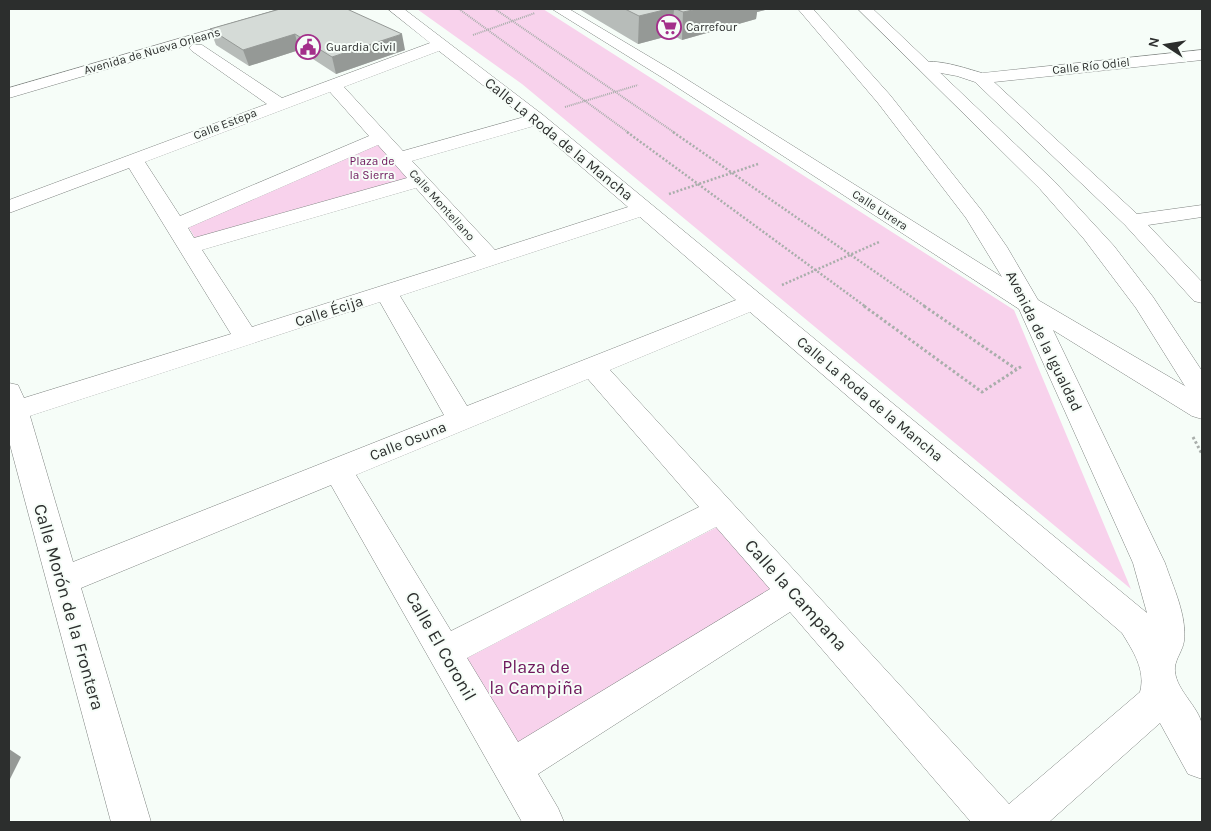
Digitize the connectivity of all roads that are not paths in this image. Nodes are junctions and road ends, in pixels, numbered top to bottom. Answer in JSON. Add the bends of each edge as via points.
{"nodes":[{"id":1,"x":296,"y":9,"type":"edge"},
{"id":2,"x":395,"y":9,"type":"edge"},
{"id":3,"x":559,"y":9,"type":"edge"},
{"id":4,"x":804,"y":9,"type":"edge"},
{"id":5,"x":866,"y":9,"type":"edge"},
{"id":6,"x":443,"y":45,"type":"junction"},
{"id":7,"x":197,"y":48,"type":"dead end"},
{"id":8,"x":1202,"y":55,"type":"edge"},
{"id":9,"x":925,"y":66,"type":"junction"},
{"id":10,"x":981,"y":78,"type":"junction"},
{"id":11,"x":332,"y":84,"type":"junction"},
{"id":12,"x":9,"y":92,"type":"edge"},
{"id":13,"x":279,"y":104,"type":"junction"},
{"id":14,"x":535,"y":117,"type":"junction"},
{"id":15,"x":381,"y":137,"type":"junction"},
{"id":16,"x":400,"y":158,"type":"junction"},
{"id":17,"x":133,"y":159,"type":"junction"},
{"id":18,"x":420,"y":181,"type":"junction"},
{"id":19,"x":641,"y":206,"type":"junction"},
{"id":20,"x":9,"y":207,"type":"edge"},
{"id":21,"x":1202,"y":211,"type":"edge"},
{"id":22,"x":1132,"y":221,"type":"junction"},
{"id":23,"x":175,"y":226,"type":"junction"},
{"id":24,"x":188,"y":247,"type":"junction"},
{"id":25,"x":491,"y":259,"type":"junction"},
{"id":26,"x":386,"y":292,"type":"junction"},
{"id":27,"x":1202,"y":296,"type":"edge"},
{"id":28,"x":753,"y":300,"type":"junction"},
{"id":29,"x":1029,"y":305,"type":"junction"},
{"id":30,"x":246,"y":338,"type":"junction"},
{"id":31,"x":593,"y":367,"type":"junction"},
{"id":32,"x":1202,"y":392,"type":"edge"},
{"id":33,"x":11,"y":401,"type":"edge"},
{"id":34,"x":1202,"y":409,"type":"edge"},
{"id":35,"x":461,"y":420,"type":"junction"},
{"id":36,"x":338,"y":470,"type":"junction"},
{"id":37,"x":721,"y":510,"type":"junction"},
{"id":38,"x":62,"y":581,"type":"junction"},
{"id":39,"x":793,"y":592,"type":"junction"},
{"id":40,"x":444,"y":652,"type":"junction"},
{"id":41,"x":1158,"y":674,"type":"junction"},
{"id":42,"x":1202,"y":760,"type":"edge"},
{"id":43,"x":512,"y":768,"type":"junction"},
{"id":44,"x":131,"y":822,"type":"edge"},
{"id":45,"x":544,"y":822,"type":"edge"},
{"id":46,"x":998,"y":822,"type":"edge"},
{"id":47,"x":1019,"y":822,"type":"edge"}],
"edges":[{"from":1,"to":12,"type":"street","name":"Avenida de Nueva Orleans"},
{"from":2,"to":6,"type":"street","name":"Calle La Roda de la Mancha"},
{"from":3,"to":29,"type":"street","name":"Calle Utrera"},
{"from":4,"to":29,"type":"street","name":"Avenida de la Igualdad","via":[[884,99],[975,215]]},
{"from":5,"to":9,"type":"street"},
{"from":6,"to":11,"type":"street","name":"Calle Estepa"},
{"from":6,"to":14,"type":"street","name":"Calle La Roda de la Mancha"},
{"from":7,"to":13,"type":"street"},
{"from":8,"to":10,"type":"street","name":"Calle Río Odiel"},
{"from":9,"to":10,"type":"street"},
{"from":9,"to":32,"type":"street","via":[[1047,185],[1106,251],[1144,302]]},
{"from":10,"to":22,"type":"street"},
{"from":11,"to":13,"type":"street","name":"Calle Estepa"},
{"from":11,"to":15,"type":"street","name":"Calle Montellano"},
{"from":13,"to":17,"type":"street","name":"Calle Estepa"},
{"from":14,"to":16,"type":"street"},
{"from":14,"to":19,"type":"street","name":"Calle La Roda de la Mancha"},
{"from":15,"to":16,"type":"street","name":"Calle Montellano"},
{"from":15,"to":23,"type":"street"},
{"from":16,"to":18,"type":"street","name":"Calle Montellano"},
{"from":17,"to":20,"type":"street","name":"Calle Estepa"},
{"from":17,"to":23,"type":"street"},
{"from":18,"to":24,"type":"street"},
{"from":18,"to":25,"type":"street","name":"Calle Montellano"},
{"from":19,"to":25,"type":"street","name":"Calle Écija"},
{"from":19,"to":28,"type":"street","name":"Calle La Roda de la Mancha"},
{"from":21,"to":22,"type":"street"},
{"from":22,"to":27,"type":"street"},
{"from":23,"to":24,"type":"street"},
{"from":24,"to":30,"type":"street"},
{"from":25,"to":26,"type":"street","name":"Calle Écija"},
{"from":26,"to":30,"type":"street","name":"Calle Écija"},
{"from":26,"to":35,"type":"street"},
{"from":28,"to":31,"type":"street","name":"Calle Osuna"},
{"from":28,"to":41,"type":"street","name":"Calle La Roda de la Mancha","via":[[1134,622],[1147,642]]},
{"from":29,"to":34,"type":"street","name":"Calle Utrera"},
{"from":29,"to":41,"type":"street","name":"Avenida de la Igualdad","via":[[1149,562],[1167,638]]},
{"from":30,"to":33,"type":"street","name":"Calle Écija"},
{"from":31,"to":35,"type":"street","name":"Calle Osuna"},
{"from":31,"to":37,"type":"street","name":"Calle la Campana"},
{"from":33,"to":38,"type":"street","name":"Calle Morón de la Frontera"},
{"from":35,"to":36,"type":"street","name":"Calle Osuna"},
{"from":36,"to":38,"type":"street","name":"Calle Osuna"},
{"from":36,"to":40,"type":"street","name":"Calle El Coronil"},
{"from":37,"to":39,"type":"street","name":"Calle la Campana"},
{"from":37,"to":40,"type":"street"},
{"from":38,"to":44,"type":"street","name":"Calle Morón de la Frontera"},
{"from":39,"to":43,"type":"street"},
{"from":39,"to":46,"type":"street","name":"Calle la Campana"},
{"from":40,"to":43,"type":"street","name":"Calle El Coronil"},
{"from":41,"to":42,"type":"street","name":"Calle La Roda de la Mancha"},
{"from":41,"to":47,"type":"street","via":[[1154,704]]},
{"from":43,"to":45,"type":"street","name":"Calle El Coronil"}]}
